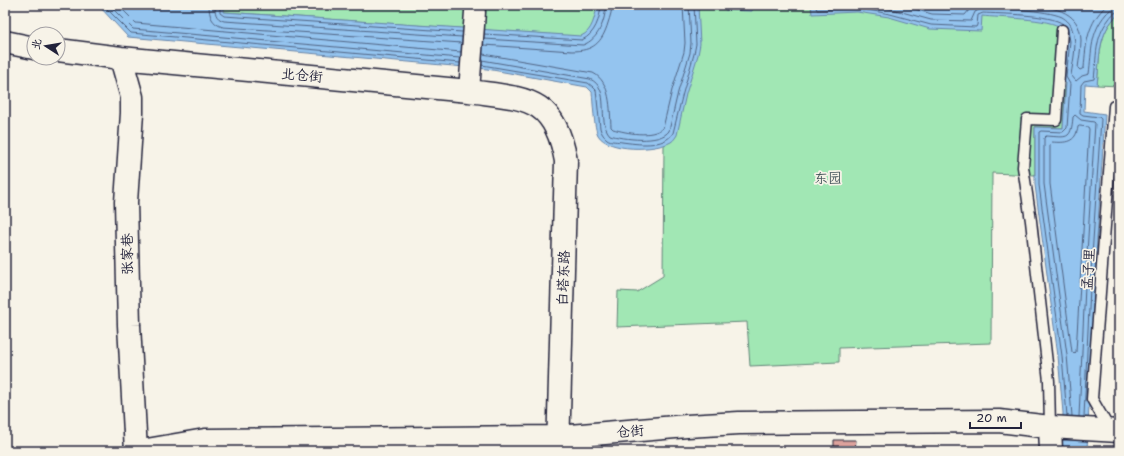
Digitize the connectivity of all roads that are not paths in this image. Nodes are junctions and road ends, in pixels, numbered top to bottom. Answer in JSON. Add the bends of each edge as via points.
{"nodes":[{"id":1,"x":475,"y":16,"type":"dead end"},
{"id":2,"x":1062,"y":30,"type":"dead end"},
{"id":3,"x":5,"y":42,"type":"edge"},
{"id":4,"x":26,"y":46,"type":"edge"},
{"id":5,"x":66,"y":51,"type":"edge"},
{"id":6,"x":121,"y":58,"type":"junction"},
{"id":7,"x":470,"y":82,"type":"junction"},
{"id":8,"x":1114,"y":106,"type":"dead end"},
{"id":9,"x":544,"y":110,"type":"joint"},
{"id":10,"x":1053,"y":427,"type":"junction"},
{"id":11,"x":1110,"y":430,"type":"edge"},
{"id":12,"x":558,"y":444,"type":"edge"},
{"id":13,"x":136,"y":451,"type":"edge"},
{"id":14,"x":141,"y":451,"type":"edge"},
{"id":15,"x":1051,"y":451,"type":"edge"}],
"edges":[{"from":1,"to":7,"type":"street"},
{"from":2,"to":10,"type":"lane","via":[[1056,120],[1027,119],[1023,167]]},
{"from":3,"to":4,"type":"street"},
{"from":5,"to":6,"type":"street","name":"北仓街"},
{"from":6,"to":7,"type":"street","name":"北仓街"},
{"from":6,"to":13,"type":"street","name":"张家巷","via":[[132,105],[126,202]]},
{"from":7,"to":9,"type":"street","name":"北仓街","via":[[529,101]]},
{"from":8,"to":11,"type":"lane","name":"孟子里","via":[[1092,399]]},
{"from":9,"to":12,"type":"street","name":"白塔东路","via":[[558,133],[566,161]]},
{"from":10,"to":11,"type":"street","name":"仓街"},
{"from":10,"to":12,"type":"street","name":"仓街","via":[[999,421],[739,423],[687,426]]},
{"from":10,"to":15,"type":"street"},
{"from":12,"to":14,"type":"street","name":"仓街","via":[[205,440]]}]}
